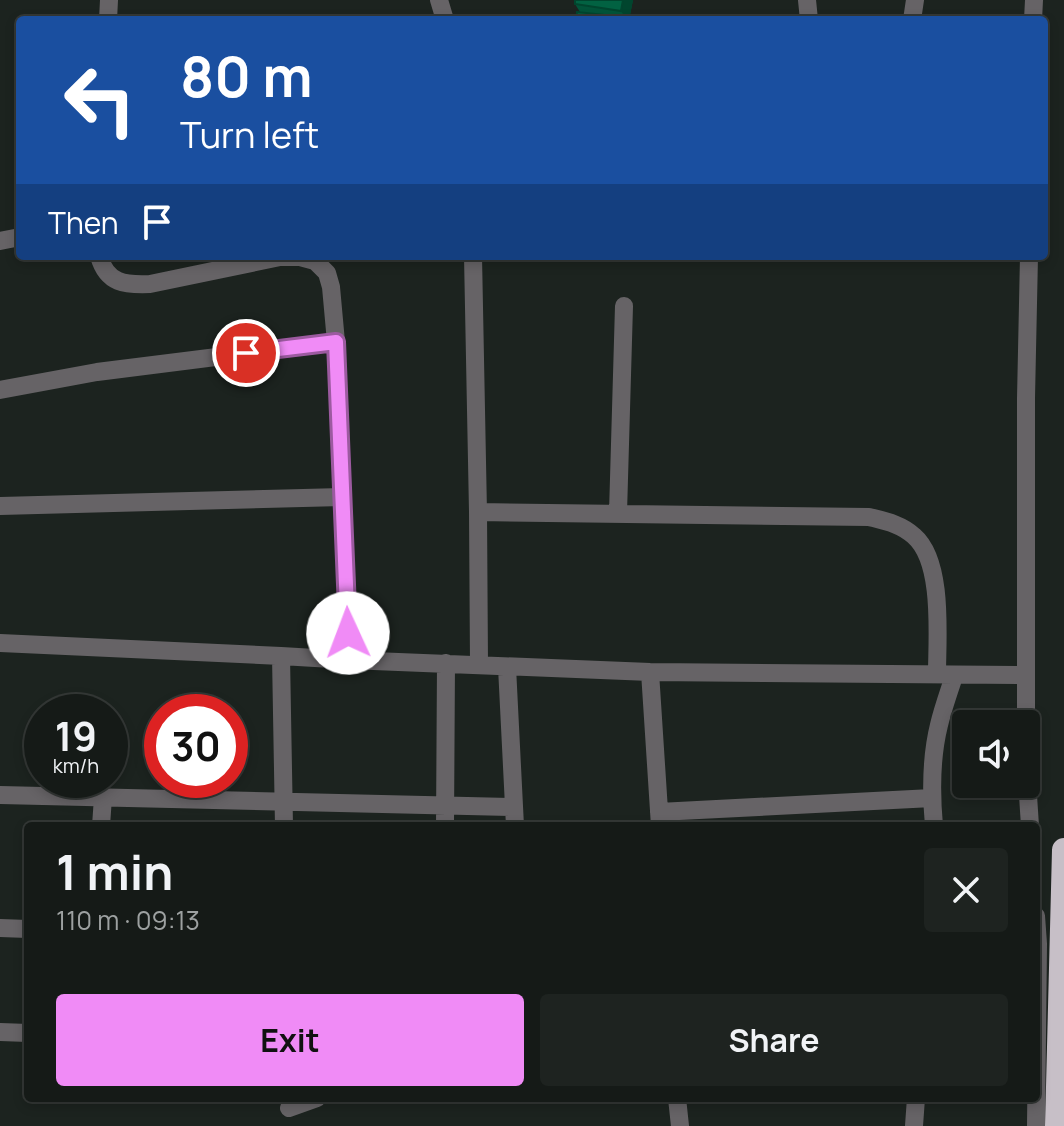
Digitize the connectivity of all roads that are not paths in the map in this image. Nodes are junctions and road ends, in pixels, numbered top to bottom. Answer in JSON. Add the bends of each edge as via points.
{"nodes":[{"id":1,"x":100,"y":260,"type":"edge"},
{"id":2,"x":266,"y":260,"type":"edge"},
{"id":3,"x":311,"y":260,"type":"edge"},
{"id":4,"x":473,"y":260,"type":"edge"},
{"id":5,"x":1029,"y":260,"type":"edge"},
{"id":6,"x":624,"y":306,"type":"dead end"},
{"id":7,"x":336,"y":342,"type":"junction"},
{"id":8,"x":0,"y":390,"type":"edge"},
{"id":9,"x":342,"y":497,"type":"junction"},
{"id":10,"x":0,"y":506,"type":"edge"},
{"id":11,"x":478,"y":512,"type":"junction"},
{"id":12,"x":618,"y":513,"type":"junction"},
{"id":13,"x":0,"y":643,"type":"edge"},
{"id":14,"x":281,"y":656,"type":"junction"},
{"id":15,"x":349,"y":660,"type":"junction"},
{"id":16,"x":446,"y":663,"type":"junction"},
{"id":17,"x":479,"y":664,"type":"junction"},
{"id":18,"x":507,"y":667,"type":"junction"},
{"id":19,"x":650,"y":672,"type":"junction"},
{"id":20,"x":946,"y":675,"type":"junction"},
{"id":21,"x":1026,"y":675,"type":"junction"},
{"id":22,"x":1026,"y":710,"type":"edge"},
{"id":23,"x":0,"y":795,"type":"edge"},
{"id":24,"x":24,"y":795,"type":"edge"},
{"id":25,"x":103,"y":798,"type":"edge"},
{"id":26,"x":128,"y":798,"type":"edge"},
{"id":27,"x":932,"y":798,"type":"junction"},
{"id":28,"x":1028,"y":798,"type":"edge"},
{"id":29,"x":283,"y":801,"type":"junction"},
{"id":30,"x":444,"y":805,"type":"junction"},
{"id":31,"x":514,"y":807,"type":"junction"},
{"id":32,"x":660,"y":819,"type":"edge"},
{"id":33,"x":101,"y":822,"type":"edge"},
{"id":34,"x":284,"y":822,"type":"edge"},
{"id":35,"x":445,"y":822,"type":"edge"},
{"id":36,"x":515,"y":822,"type":"edge"},
{"id":37,"x":934,"y":822,"type":"edge"},
{"id":38,"x":1030,"y":822,"type":"edge"},
{"id":39,"x":1064,"y":850,"type":"edge"},
{"id":40,"x":0,"y":928,"type":"edge"},
{"id":41,"x":24,"y":929,"type":"edge"},
{"id":42,"x":0,"y":1032,"type":"edge"},
{"id":43,"x":24,"y":1033,"type":"edge"},
{"id":44,"x":309,"y":1102,"type":"edge"},
{"id":45,"x":677,"y":1102,"type":"edge"},
{"id":46,"x":916,"y":1102,"type":"edge"},
{"id":47,"x":1036,"y":1102,"type":"edge"},
{"id":48,"x":290,"y":1111,"type":"edge"},
{"id":49,"x":680,"y":1126,"type":"edge"},
{"id":50,"x":914,"y":1126,"type":"edge"},
{"id":51,"x":1036,"y":1126,"type":"edge"},
{"id":52,"x":1057,"y":1126,"type":"edge"}],
"edges":[{"from":1,"to":2,"type":"street","via":[[112,279],[129,285]]},
{"from":3,"to":7,"type":"street","via":[[327,273]]},
{"from":4,"to":11,"type":"street"},
{"from":5,"to":21,"type":"street"},
{"from":6,"to":12,"type":"street"},
{"from":7,"to":8,"type":"street","via":[[97,372]]},
{"from":7,"to":9,"type":"street"},
{"from":9,"to":10,"type":"street"},
{"from":9,"to":15,"type":"street"},
{"from":11,"to":12,"type":"street"},
{"from":11,"to":17,"type":"street"},
{"from":12,"to":20,"type":"street","via":[[869,517],[896,524],[917,537],[931,564]]},
{"from":13,"to":14,"type":"street"},
{"from":14,"to":15,"type":"street"},
{"from":14,"to":29,"type":"street"},
{"from":15,"to":16,"type":"street"},
{"from":16,"to":17,"type":"street"},
{"from":16,"to":30,"type":"street"},
{"from":17,"to":18,"type":"street"},
{"from":18,"to":19,"type":"street"},
{"from":18,"to":31,"type":"street"},
{"from":19,"to":20,"type":"street"},
{"from":19,"to":32,"type":"street"},
{"from":20,"to":21,"type":"street"},
{"from":20,"to":27,"type":"street"},
{"from":21,"to":22,"type":"street"},
{"from":23,"to":24,"type":"street"},
{"from":25,"to":33,"type":"street"},
{"from":26,"to":29,"type":"street"},
{"from":27,"to":32,"type":"street"},
{"from":27,"to":37,"type":"street"},
{"from":28,"to":38,"type":"street"},
{"from":29,"to":30,"type":"street"},
{"from":29,"to":34,"type":"street"},
{"from":30,"to":31,"type":"street"},
{"from":30,"to":35,"type":"street"},
{"from":31,"to":36,"type":"street"},
{"from":39,"to":52,"type":"highway"},
{"from":40,"to":41,"type":"street"},
{"from":42,"to":43,"type":"street"},
{"from":44,"to":48,"type":"street"},
{"from":45,"to":49,"type":"street"},
{"from":46,"to":50,"type":"street"},
{"from":47,"to":51,"type":"street"}]}
